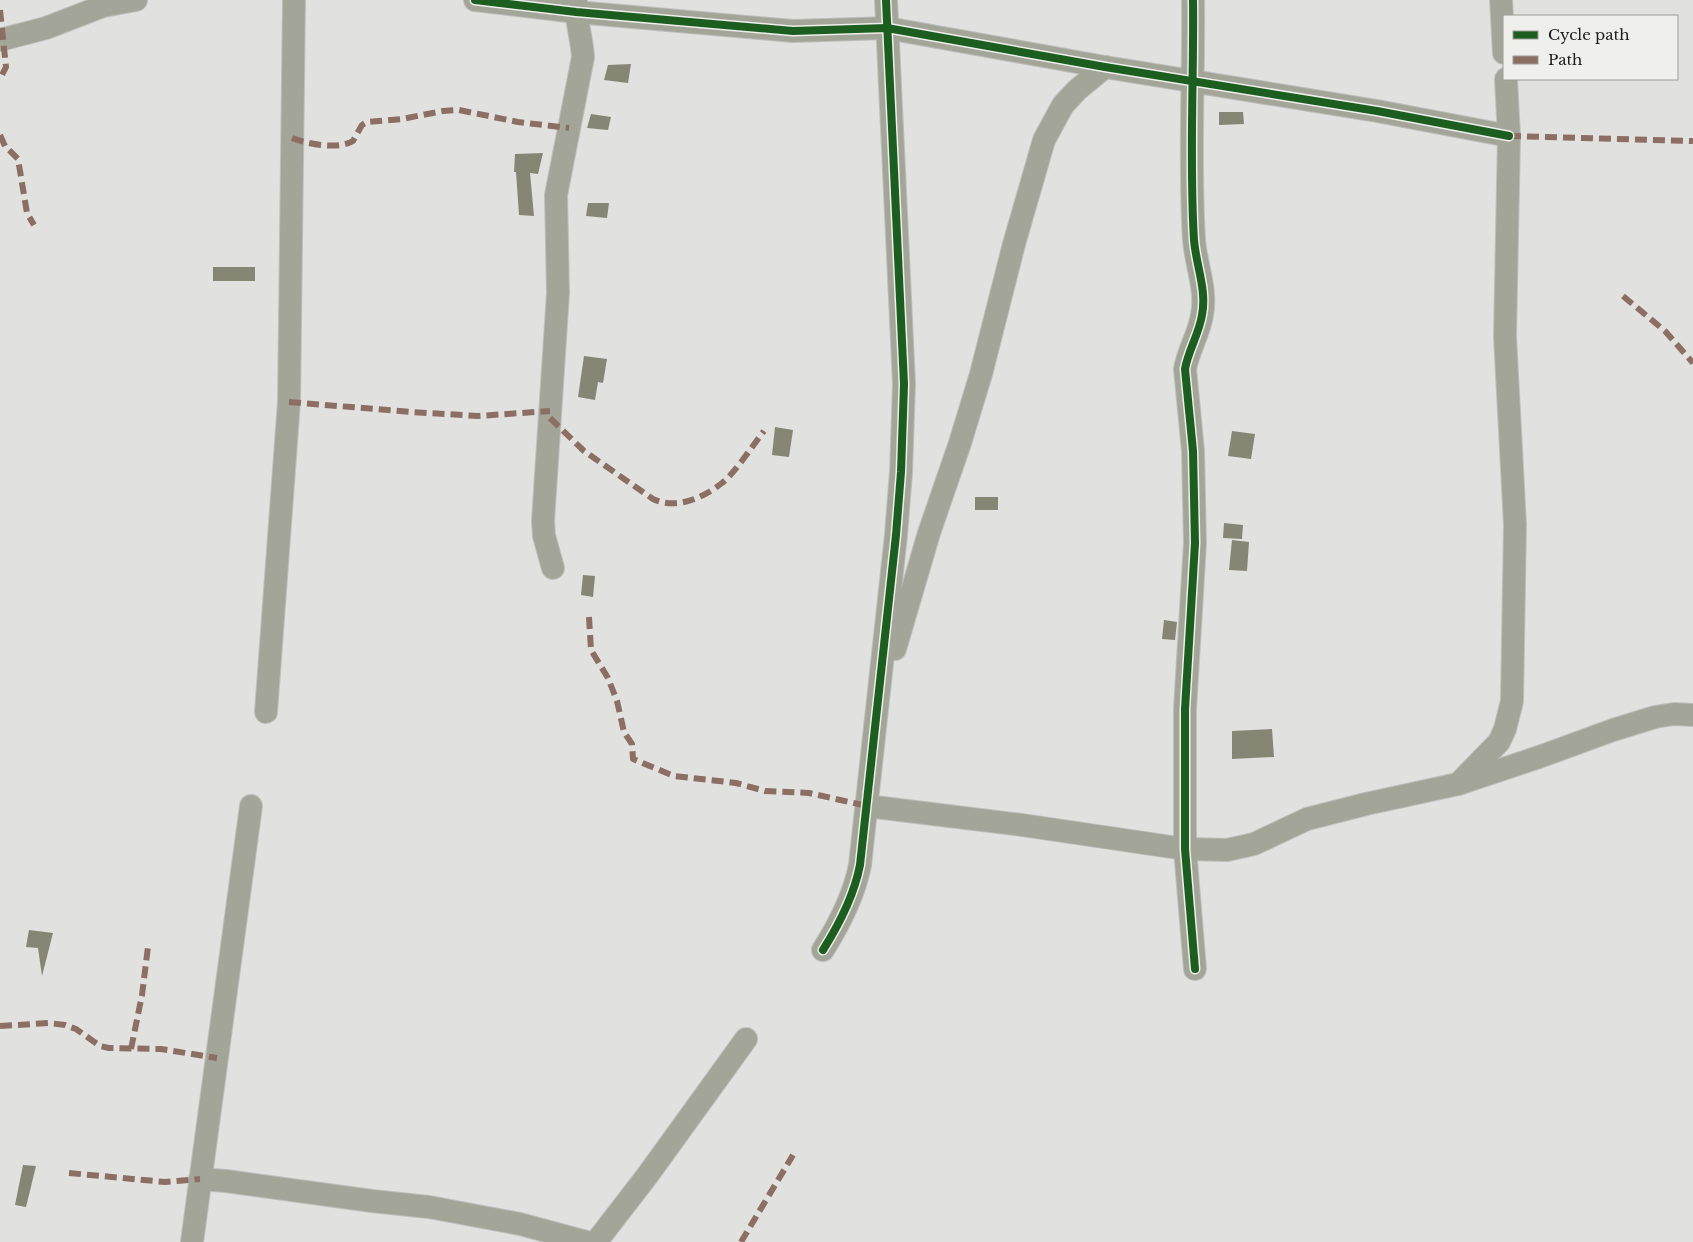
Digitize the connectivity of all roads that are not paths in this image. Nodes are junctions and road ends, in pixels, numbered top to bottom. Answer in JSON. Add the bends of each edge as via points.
{"nodes":[{"id":1,"x":136,"y":0,"type":"edge"},
{"id":2,"x":294,"y":0,"type":"edge"},
{"id":3,"x":475,"y":0,"type":"edge"},
{"id":4,"x":886,"y":0,"type":"edge"},
{"id":5,"x":1193,"y":0,"type":"edge"},
{"id":6,"x":1501,"y":0,"type":"edge"},
{"id":7,"x":576,"y":6,"type":"edge"},
{"id":8,"x":887,"y":28,"type":"junction"},
{"id":9,"x":1503,"y":35,"type":"edge"},
{"id":10,"x":0,"y":40,"type":"edge"},
{"id":11,"x":1105,"y":67,"type":"junction"},
{"id":12,"x":1194,"y":80,"type":"junction"},
{"id":13,"x":1506,"y":80,"type":"edge"},
{"id":14,"x":1509,"y":136,"type":"junction"},
{"id":15,"x":553,"y":568,"type":"dead end"},
{"id":16,"x":266,"y":712,"type":"dead end"},
{"id":17,"x":1693,"y":715,"type":"edge"},
{"id":18,"x":1458,"y":784,"type":"junction"},
{"id":19,"x":868,"y":796,"type":"junction"},
{"id":20,"x":251,"y":806,"type":"dead end"},
{"id":21,"x":1185,"y":849,"type":"junction"},
{"id":22,"x":823,"y":950,"type":"dead end"},
{"id":23,"x":1196,"y":969,"type":"dead end"},
{"id":24,"x":746,"y":1039,"type":"dead end"},
{"id":25,"x":200,"y":1180,"type":"junction"},
{"id":26,"x":192,"y":1242,"type":"edge"},
{"id":27,"x":588,"y":1242,"type":"edge"},
{"id":28,"x":596,"y":1242,"type":"edge"}],
"edges":[{"from":1,"to":10,"type":"street","via":[[103,6],[46,28]]},
{"from":2,"to":16,"type":"street","via":[[289,402]]},
{"from":3,"to":7,"type":"street"},
{"from":4,"to":8,"type":"street"},
{"from":5,"to":12,"type":"street"},
{"from":6,"to":9,"type":"street"},
{"from":7,"to":8,"type":"street","via":[[793,31]]},
{"from":7,"to":15,"type":"street","via":[[583,57],[556,195],[558,292],[543,521]]},
{"from":8,"to":11,"type":"street"},
{"from":8,"to":19,"type":"street","via":[[904,384],[901,472]]},
{"from":11,"to":12,"type":"street"},
{"from":11,"to":19,"type":"street","via":[[1063,105],[1044,140],[981,374],[892,656]]},
{"from":12,"to":14,"type":"street"},
{"from":12,"to":21,"type":"street","via":[[1194,242],[1203,303],[1185,369],[1193,451],[1194,543],[1186,708]]},
{"from":13,"to":14,"type":"street"},
{"from":14,"to":18,"type":"street","via":[[1505,336],[1515,525],[1512,701],[1499,742]]},
{"from":17,"to":18,"type":"street","via":[[1674,714],[1621,727]]},
{"from":18,"to":21,"type":"street","via":[[1307,819],[1254,844],[1227,850]]},
{"from":19,"to":21,"type":"street","via":[[1022,825]]},
{"from":19,"to":22,"type":"street","via":[[857,883]]},
{"from":20,"to":25,"type":"street"},
{"from":21,"to":23,"type":"street"},
{"from":24,"to":28,"type":"street","via":[[638,1190]]},
{"from":25,"to":26,"type":"street"},
{"from":25,"to":27,"type":"street","via":[[429,1207],[520,1224]]}]}
